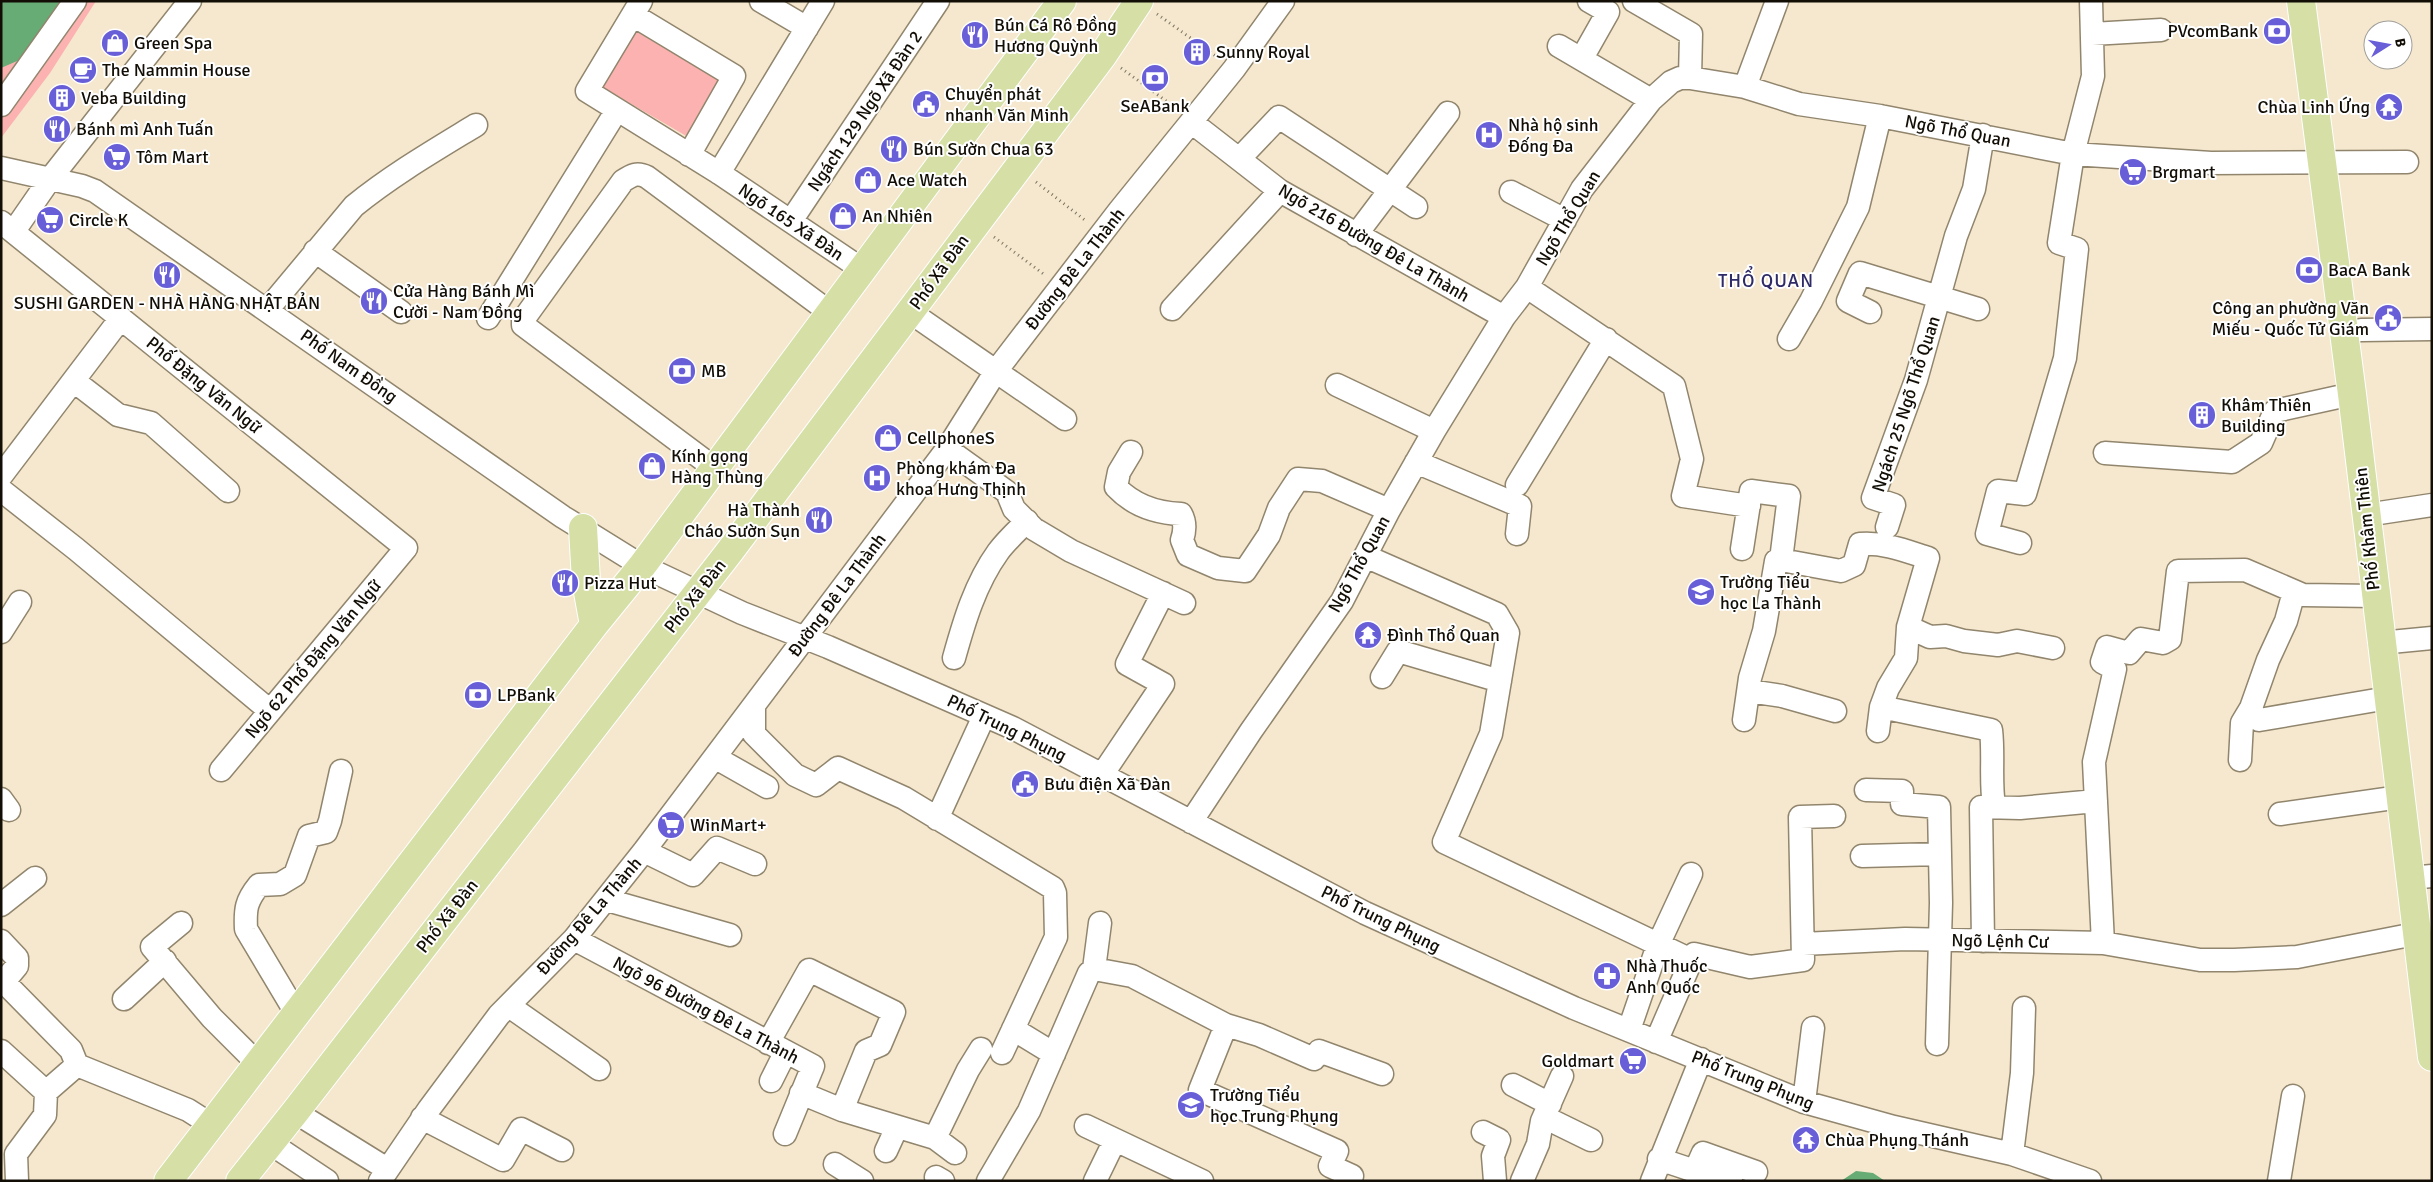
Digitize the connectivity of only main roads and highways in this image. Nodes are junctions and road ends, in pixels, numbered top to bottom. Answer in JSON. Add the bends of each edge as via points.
{"nodes":[{"id":1,"x":1062,"y":1,"type":"edge"},
{"id":2,"x":2301,"y":1,"type":"edge"},
{"id":3,"x":1148,"y":7,"type":"edge"},
{"id":4,"x":583,"y":528,"type":"road end"},
{"id":5,"x":594,"y":624,"type":"junction"},
{"id":6,"x":2420,"y":877,"type":"edge"},
{"id":7,"x":2422,"y":948,"type":"edge"},
{"id":8,"x":2432,"y":1057,"type":"edge"},
{"id":9,"x":168,"y":1181,"type":"edge"},
{"id":10,"x":240,"y":1181,"type":"edge"}],
"edges":[{"from":1,"to":5,"type":"main road","via":[[832,314],[642,566]]},
{"from":2,"to":6,"type":"main road","name":"Phố Khâm Thiên","via":[[2400,797]]},
{"from":3,"to":10,"type":"main road","name":"Phố Xã Đàn","via":[[1103,55],[699,592]]},
{"from":4,"to":5,"type":"main road","via":[[586,581]]},
{"from":5,"to":9,"type":"main road"},
{"from":6,"to":7,"type":"main road","name":"Phố Khâm Thiên"},
{"from":7,"to":8,"type":"main road","name":"Phố Khâm Thiên"}]}
